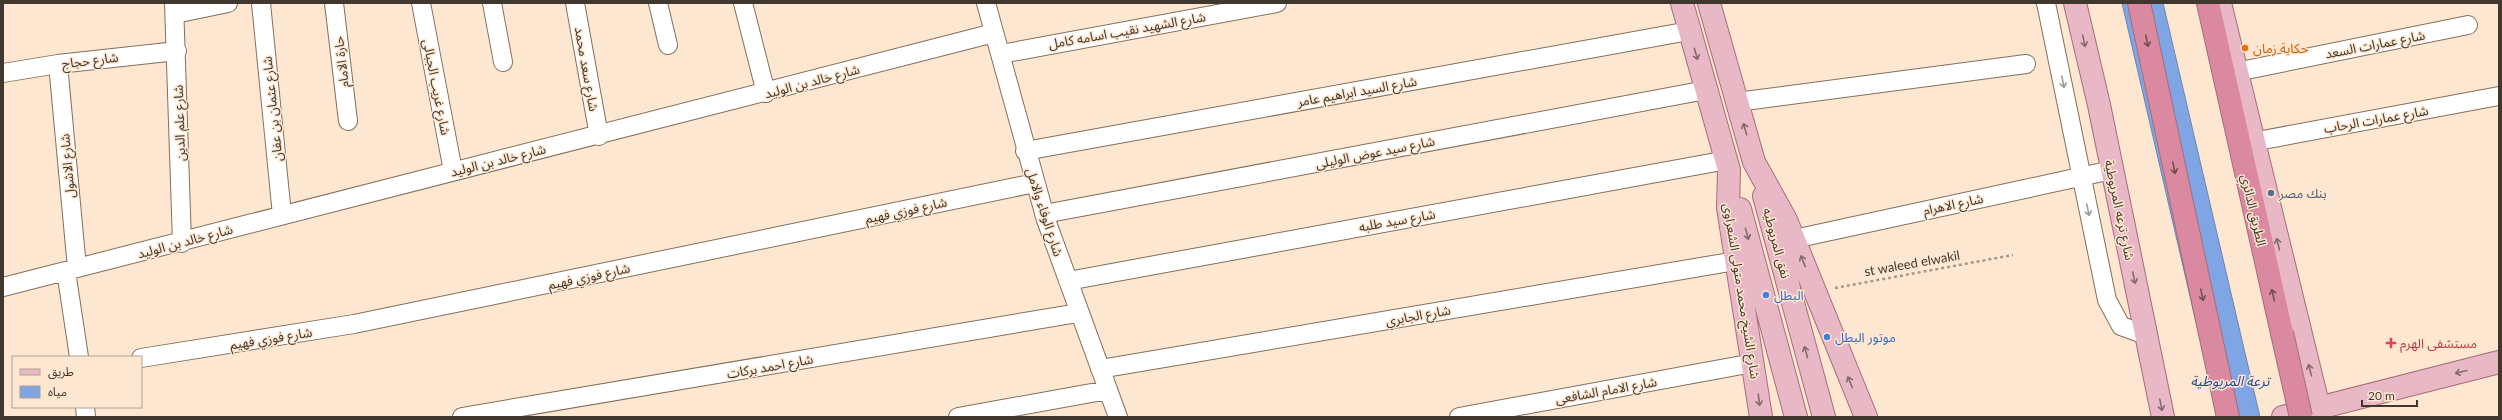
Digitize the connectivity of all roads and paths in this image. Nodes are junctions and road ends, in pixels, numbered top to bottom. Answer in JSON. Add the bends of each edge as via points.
{"nodes":[{"id":1,"x":228,"y":3,"type":"edge"},
{"id":2,"x":261,"y":3,"type":"edge"},
{"id":3,"x":334,"y":3,"type":"edge"},
{"id":4,"x":422,"y":3,"type":"edge"},
{"id":5,"x":492,"y":3,"type":"edge"},
{"id":6,"x":575,"y":3,"type":"edge"},
{"id":7,"x":658,"y":3,"type":"edge"},
{"id":8,"x":744,"y":3,"type":"edge"},
{"id":9,"x":986,"y":3,"type":"edge"},
{"id":10,"x":1277,"y":3,"type":"edge"},
{"id":11,"x":1682,"y":3,"type":"edge"},
{"id":12,"x":1709,"y":3,"type":"edge"},
{"id":13,"x":2046,"y":3,"type":"edge"},
{"id":14,"x":2075,"y":3,"type":"edge"},
{"id":15,"x":2138,"y":3,"type":"edge"},
{"id":16,"x":2208,"y":3,"type":"edge"},
{"id":17,"x":2220,"y":3,"type":"edge"},
{"id":18,"x":175,"y":8,"type":"edge"},
{"id":19,"x":2468,"y":25,"type":"dead end"},
{"id":20,"x":1689,"y":31,"type":"junction"},
{"id":21,"x":994,"y":33,"type":"junction"},
{"id":22,"x":668,"y":45,"type":"dead end"},
{"id":23,"x":177,"y":51,"type":"junction"},
{"id":24,"x":1001,"y":54,"type":"junction"},
{"id":25,"x":503,"y":62,"type":"dead end"},
{"id":26,"x":58,"y":64,"type":"junction"},
{"id":27,"x":2026,"y":64,"type":"dead end"},
{"id":28,"x":2236,"y":72,"type":"junction"},
{"id":29,"x":3,"y":73,"type":"edge"},
{"id":30,"x":1706,"y":90,"type":"junction"},
{"id":31,"x":766,"y":93,"type":"junction"},
{"id":32,"x":2499,"y":96,"type":"edge"},
{"id":33,"x":1737,"y":102,"type":"junction"},
{"id":34,"x":348,"y":121,"type":"dead end"},
{"id":35,"x":599,"y":136,"type":"junction"},
{"id":36,"x":2252,"y":142,"type":"junction"},
{"id":37,"x":1026,"y":151,"type":"junction"},
{"id":38,"x":1754,"y":162,"type":"junction"},
{"id":39,"x":1728,"y":165,"type":"junction"},
{"id":40,"x":2112,"y":170,"type":"junction"},
{"id":41,"x":453,"y":171,"type":"junction"},
{"id":42,"x":2081,"y":177,"type":"junction"},
{"id":43,"x":1035,"y":184,"type":"junction"},
{"id":44,"x":1044,"y":214,"type":"junction"},
{"id":45,"x":282,"y":215,"type":"junction"},
{"id":46,"x":1794,"y":239,"type":"junction"},
{"id":47,"x":182,"y":243,"type":"junction"},
{"id":48,"x":2013,"y":255,"type":"dead end"},
{"id":49,"x":1736,"y":261,"type":"junction"},
{"id":50,"x":72,"y":270,"type":"junction"},
{"id":51,"x":1068,"y":281,"type":"junction"},
{"id":52,"x":3,"y":288,"type":"edge"},
{"id":53,"x":1815,"y":291,"type":"junction"},
{"id":54,"x":1078,"y":313,"type":"junction"},
{"id":55,"x":2146,"y":335,"type":"junction"},
{"id":56,"x":79,"y":356,"type":"edge"},
{"id":57,"x":142,"y":358,"type":"edge"},
{"id":58,"x":2499,"y":362,"type":"edge"},
{"id":59,"x":1753,"y":363,"type":"junction"},
{"id":60,"x":1100,"y":369,"type":"junction"},
{"id":61,"x":1108,"y":390,"type":"junction"},
{"id":62,"x":2309,"y":412,"type":"edge"},
{"id":63,"x":462,"y":417,"type":"edge"},
{"id":64,"x":958,"y":417,"type":"edge"},
{"id":65,"x":1118,"y":417,"type":"edge"},
{"id":66,"x":1459,"y":417,"type":"edge"},
{"id":67,"x":1761,"y":417,"type":"edge"},
{"id":68,"x":1796,"y":417,"type":"edge"},
{"id":69,"x":1824,"y":417,"type":"edge"},
{"id":70,"x":1866,"y":417,"type":"edge"},
{"id":71,"x":2163,"y":417,"type":"edge"},
{"id":72,"x":2228,"y":417,"type":"edge"},
{"id":73,"x":2283,"y":417,"type":"edge"}],
"edges":[{"from":1,"to":18,"type":"street"},
{"from":2,"to":45,"type":"street","name":"شارع عثمان بن عفان"},
{"from":3,"to":34,"type":"street","name":"حارة الامام"},
{"from":4,"to":41,"type":"street","name":"شارع غريب الجبالى"},
{"from":5,"to":25,"type":"street"},
{"from":6,"to":35,"type":"street","name":"شارع سعد محمد"},
{"from":7,"to":22,"type":"street"},
{"from":8,"to":31,"type":"street"},
{"from":9,"to":21,"type":"street","name":"شارع الوفاء والامل"},
{"from":10,"to":24,"type":"street","name":"شارع الشهيد نقيب اسامه كامل"},
{"from":11,"to":20,"type":"main road","name":"شارع الشيخ محمد متولى الشعراوى"},
{"from":12,"to":33,"type":"main road"},
{"from":13,"to":42,"type":"street","one_way":true,"via":[[2055,37]]},
{"from":14,"to":40,"type":"main road","name":"شارع ترعه المريوطية","one_way":true},
{"from":15,"to":72,"type":"highway","one_way":true},
{"from":62,"to":16,"type":"highway","name":"الطريق الدائري","one_way":true,"bridge":true},
{"from":17,"to":28,"type":"main road"},
{"from":18,"to":23,"type":"street","name":"شارع علم الدين"},
{"from":19,"to":28,"type":"street","name":"شارع عمارات السعد"},
{"from":20,"to":30,"type":"main road","name":"شارع الشيخ محمد متولى الشعراوى","one_way":true},
{"from":20,"to":37,"type":"street","name":"شارع السيد ابراهيم عامر"},
{"from":21,"to":24,"type":"street","name":"شارع الوفاء والامل"},
{"from":21,"to":31,"type":"street","name":"شارع خالد بن الوليد"},
{"from":23,"to":26,"type":"street","name":"شارع حجاج"},
{"from":23,"to":47,"type":"street","name":"شارع علم الدين"},
{"from":24,"to":37,"type":"street","name":"شارع الوفاء والامل"},
{"from":26,"to":29,"type":"street","name":"شارع حجاج"},
{"from":26,"to":50,"type":"street","name":"شارع الاشول"},
{"from":27,"to":33,"type":"street"},
{"from":28,"to":36,"type":"main road"},
{"from":30,"to":39,"type":"main road","name":"شارع الشيخ محمد متولى الشعراوى"},
{"from":30,"to":44,"type":"street","name":"شارع سيد عوض الوليلى"},
{"from":31,"to":35,"type":"street","name":"شارع خالد بن الوليد"},
{"from":32,"to":36,"type":"street","name":"شارع عمارات الرحاب"},
{"from":38,"to":33,"type":"main road","one_way":true},
{"from":35,"to":41,"type":"street","name":"شارع خالد بن الوليد"},
{"from":62,"to":36,"type":"main road","one_way":true},
{"from":37,"to":43,"type":"street","name":"شارع الوفاء والامل"},
{"from":38,"to":46,"type":"main road","via":[[1779,205]]},
{"from":69,"to":38,"type":"main road","name":"نفق المريوطيه","one_way":true},
{"from":39,"to":49,"type":"main road","name":"شارع الشيخ محمد متولى الشعراوى","via":[[1727,198]]},
{"from":39,"to":51,"type":"street","name":"شارع سيد طلبه"},
{"from":39,"to":68,"type":"main road","name":"نفق المريوطيه","one_way":true},
{"from":40,"to":42,"type":"street","name":"شارع الاهرام"},
{"from":40,"to":55,"type":"main road","name":"شارع ترعه المريوطية","one_way":true},
{"from":41,"to":45,"type":"street","name":"شارع خالد بن الوليد"},
{"from":42,"to":46,"type":"street","name":"شارع الاهرام"},
{"from":42,"to":55,"type":"street","one_way":true,"via":[[2107,300],[2121,326]]},
{"from":43,"to":44,"type":"street","name":"شارع الوفاء والامل"},
{"from":43,"to":57,"type":"street","name":"شارع فوزي فهيم","via":[[354,324]]},
{"from":44,"to":51,"type":"street","name":"شارع الوفاء والامل"},
{"from":45,"to":47,"type":"street","name":"شارع خالد بن الوليد"},
{"from":53,"to":46,"type":"main road","one_way":true},
{"from":47,"to":50,"type":"street","name":"شارع خالد بن الوليد"},
{"from":48,"to":53,"type":"path","name":"st waleed elwakil"},
{"from":49,"to":59,"type":"main road","name":"شارع الشيخ محمد متولى الشعراوى"},
{"from":49,"to":60,"type":"street","name":"شارع الجابري"},
{"from":50,"to":52,"type":"street","name":"شارع خالد بن الوليد"},
{"from":50,"to":56,"type":"street","name":"شارع الاشول"},
{"from":51,"to":54,"type":"street","name":"شارع الوفاء والامل"},
{"from":70,"to":53,"type":"main road","one_way":true},
{"from":54,"to":60,"type":"street","name":"شارع الوفاء والامل"},
{"from":54,"to":63,"type":"street","name":"شارع احمد بركات"},
{"from":55,"to":71,"type":"main road","name":"شارع ترعه المريوطية","one_way":true},
{"from":58,"to":62,"type":"main road","one_way":true},
{"from":59,"to":66,"type":"street","name":"شارع الامام الشافعى"},
{"from":59,"to":67,"type":"main road","name":"شارع الشيخ محمد متولى الشعراوى","one_way":true},
{"from":60,"to":61,"type":"street","name":"شارع الوفاء والامل"},
{"from":61,"to":64,"type":"street"},
{"from":61,"to":65,"type":"street","name":"شارع الوفاء والامل"},
{"from":62,"to":73,"type":"main road"}]}
